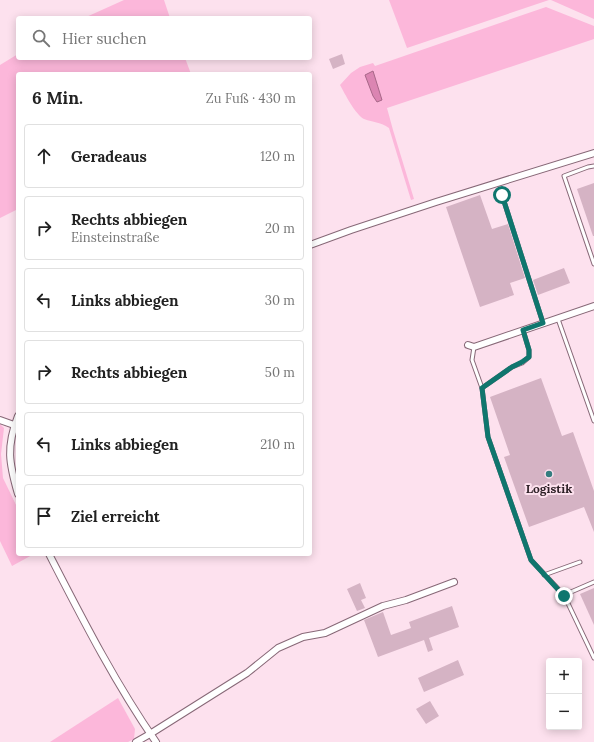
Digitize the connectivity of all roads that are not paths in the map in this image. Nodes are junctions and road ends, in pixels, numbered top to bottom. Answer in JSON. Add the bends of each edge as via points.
{"nodes":[{"id":1,"x":594,"y":153,"type":"edge"},
{"id":2,"x":594,"y":166,"type":"edge"},
{"id":3,"x":502,"y":195,"type":"dead end"},
{"id":4,"x":312,"y":244,"type":"edge"},
{"id":5,"x":594,"y":264,"type":"edge"},
{"id":6,"x":594,"y":306,"type":"edge"},
{"id":7,"x":558,"y":318,"type":"junction"},
{"id":8,"x":543,"y":323,"type":"junction"},
{"id":9,"x":523,"y":330,"type":"junction"},
{"id":10,"x":471,"y":346,"type":"joint"},
{"id":11,"x":482,"y":388,"type":"junction"},
{"id":12,"x":0,"y":420,"type":"edge"},
{"id":13,"x":594,"y":420,"type":"edge"},
{"id":14,"x":16,"y":421,"type":"edge"},
{"id":15,"x":14,"y":426,"type":"junction"},
{"id":16,"x":16,"y":488,"type":"edge"},
{"id":17,"x":50,"y":556,"type":"edge"},
{"id":18,"x":580,"y":562,"type":"dead end"},
{"id":19,"x":544,"y":575,"type":"junction"},
{"id":20,"x":454,"y":582,"type":"dead end"},
{"id":21,"x":594,"y":582,"type":"edge"},
{"id":22,"x":564,"y":596,"type":"junction"},
{"id":23,"x":594,"y":658,"type":"edge"},
{"id":24,"x":150,"y":734,"type":"junction"},
{"id":25,"x":136,"y":742,"type":"edge"},
{"id":26,"x":156,"y":742,"type":"edge"}],
"edges":[{"from":1,"to":4,"type":"street","via":[[436,202]]},
{"from":2,"to":5,"type":"lane","via":[[564,176]]},
{"from":3,"to":8,"type":"lane"},
{"from":6,"to":7,"type":"street"},
{"from":7,"to":8,"type":"street"},
{"from":7,"to":13,"type":"lane"},
{"from":8,"to":9,"type":"street"},
{"from":9,"to":10,"type":"street"},
{"from":9,"to":11,"type":"lane","via":[[529,357]]},
{"from":10,"to":11,"type":"lane","via":[[472,360]]},
{"from":11,"to":19,"type":"lane","via":[[488,437],[531,560]]},
{"from":12,"to":15,"type":"street"},
{"from":14,"to":15,"type":"street"},
{"from":15,"to":16,"type":"street","via":[[10,462]]},
{"from":17,"to":24,"type":"street","via":[[129,701]]},
{"from":18,"to":19,"type":"lane"},
{"from":19,"to":22,"type":"lane"},
{"from":20,"to":24,"type":"street","via":[[384,606],[325,632],[303,637],[278,648],[247,673]]},
{"from":21,"to":22,"type":"lane"},
{"from":22,"to":23,"type":"lane"},
{"from":24,"to":25,"type":"street"},
{"from":24,"to":26,"type":"street"}]}
